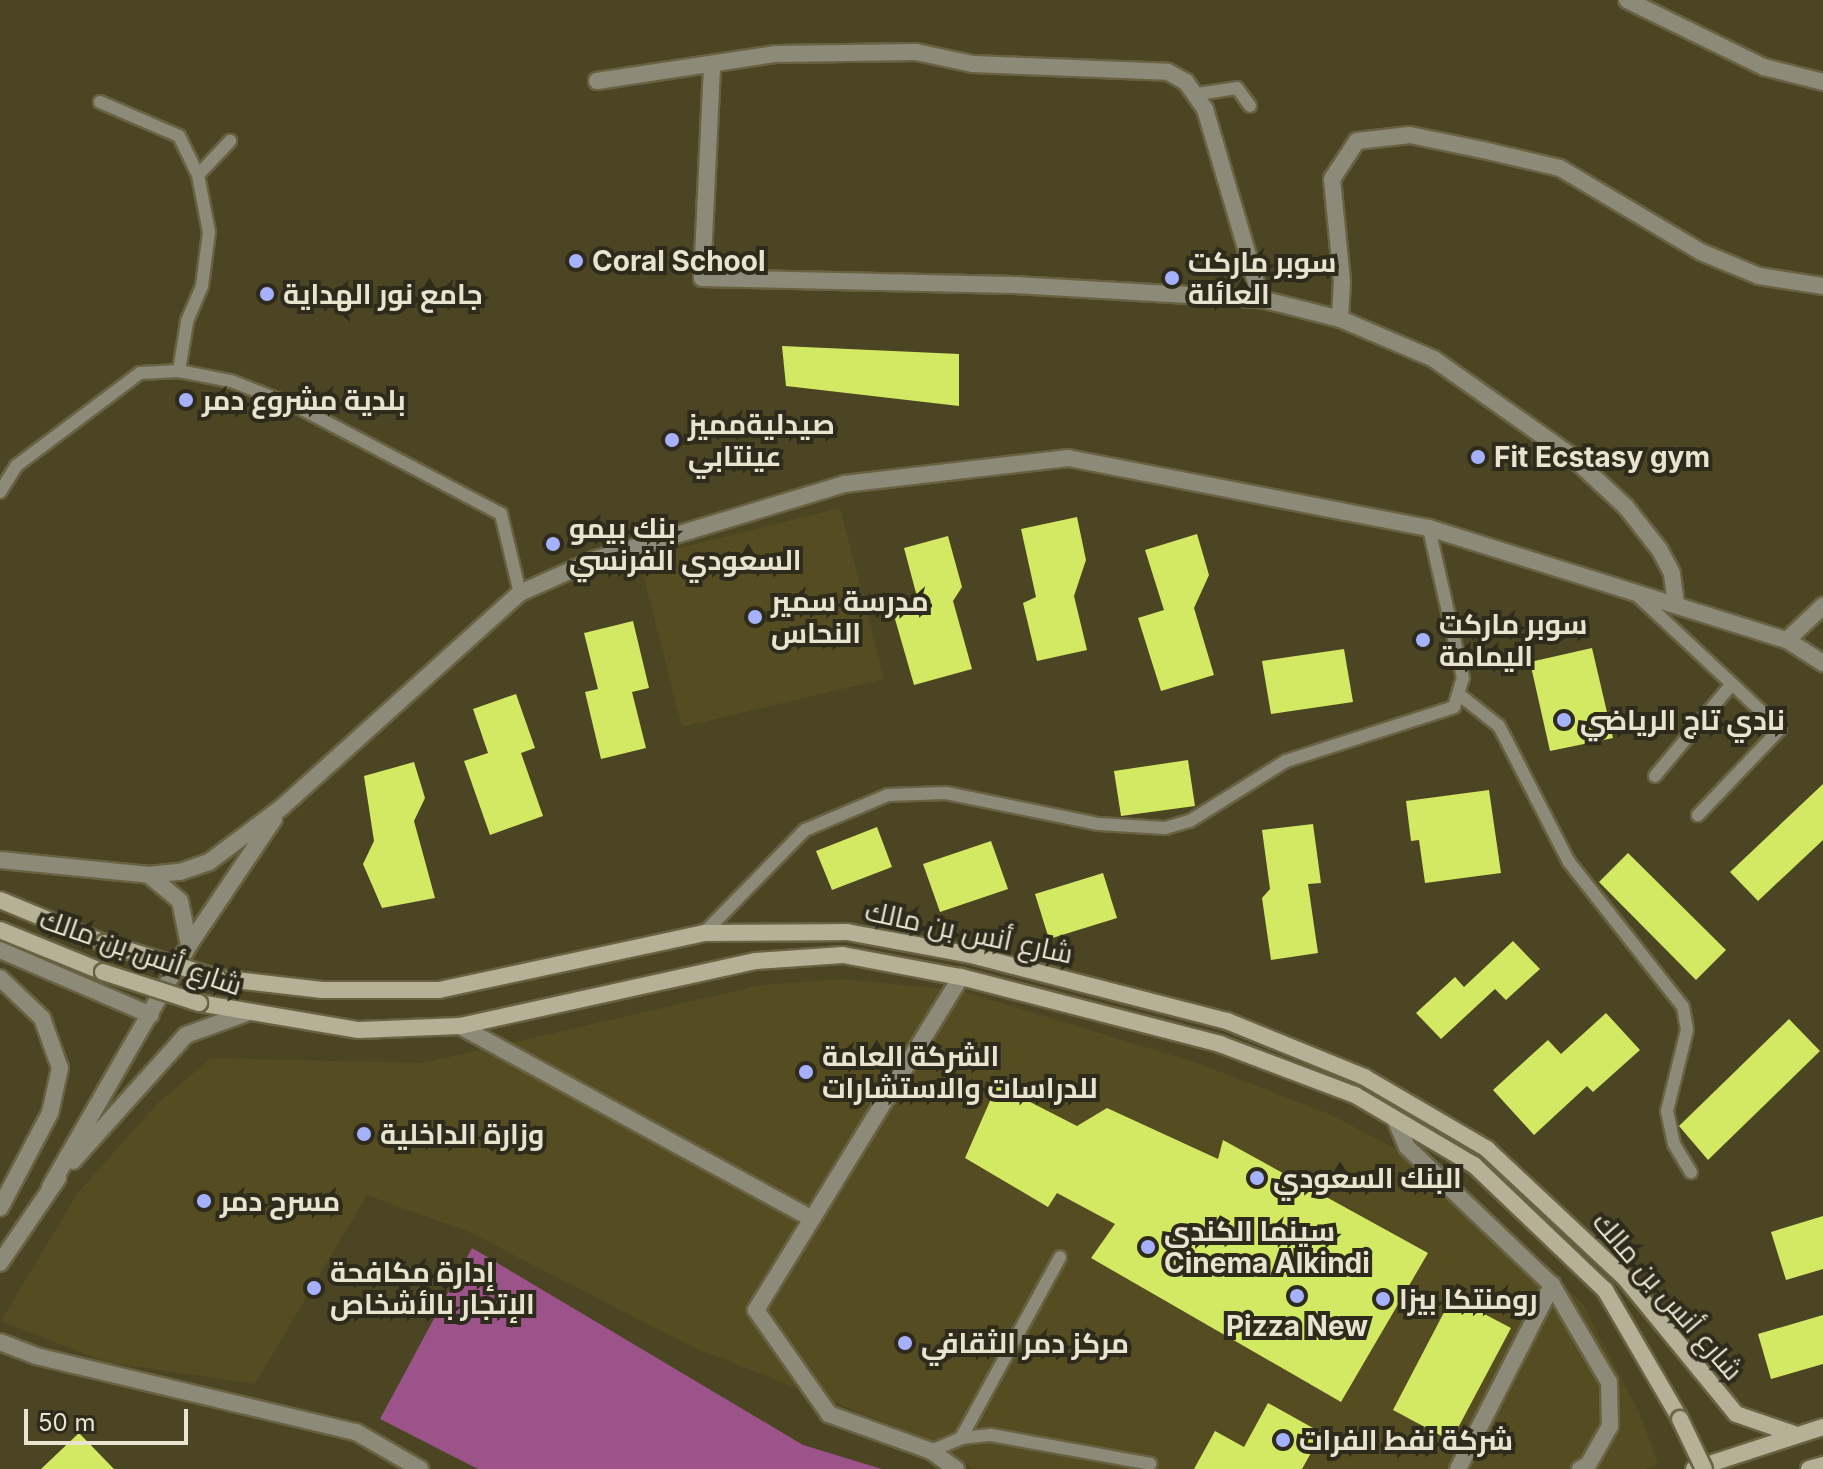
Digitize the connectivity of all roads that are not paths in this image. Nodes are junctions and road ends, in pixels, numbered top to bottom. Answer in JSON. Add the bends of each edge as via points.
{"nodes":[{"id":1,"x":1627,"y":0,"type":"edge"},
{"id":2,"x":712,"y":67,"type":"junction"},
{"id":3,"x":597,"y":81,"type":"dead end"},
{"id":4,"x":1823,"y":82,"type":"edge"},
{"id":5,"x":1197,"y":94,"type":"junction"},
{"id":6,"x":100,"y":102,"type":"dead end"},
{"id":7,"x":1250,"y":106,"type":"dead end"},
{"id":8,"x":230,"y":141,"type":"dead end"},
{"id":9,"x":198,"y":175,"type":"junction"},
{"id":10,"x":1823,"y":286,"type":"edge"},
{"id":11,"x":1261,"y":299,"type":"junction"},
{"id":12,"x":1340,"y":319,"type":"junction"},
{"id":13,"x":179,"y":371,"type":"junction"},
{"id":14,"x":0,"y":492,"type":"edge"},
{"id":15,"x":1429,"y":528,"type":"junction"},
{"id":16,"x":1628,"y":588,"type":"junction"},
{"id":17,"x":520,"y":593,"type":"junction"},
{"id":18,"x":1676,"y":603,"type":"junction"},
{"id":19,"x":1823,"y":606,"type":"edge"},
{"id":20,"x":1787,"y":640,"type":"junction"},
{"id":21,"x":1823,"y":663,"type":"edge"},
{"id":22,"x":1732,"y":684,"type":"junction"},
{"id":23,"x":1461,"y":696,"type":"junction"},
{"id":24,"x":1655,"y":776,"type":"dead end"},
{"id":25,"x":281,"y":808,"type":"junction"},
{"id":26,"x":1698,"y":815,"type":"dead end"},
{"id":27,"x":0,"y":860,"type":"edge"},
{"id":28,"x":149,"y":875,"type":"junction"},
{"id":29,"x":0,"y":900,"type":"edge"},
{"id":30,"x":0,"y":930,"type":"edge"},
{"id":31,"x":704,"y":933,"type":"junction"},
{"id":32,"x":189,"y":945,"type":"junction"},
{"id":33,"x":0,"y":950,"type":"edge"},
{"id":34,"x":961,"y":977,"type":"junction"},
{"id":35,"x":0,"y":978,"type":"edge"},
{"id":36,"x":244,"y":1014,"type":"junction"},
{"id":37,"x":151,"y":1015,"type":"junction"},
{"id":38,"x":460,"y":1026,"type":"junction"},
{"id":39,"x":1396,"y":1121,"type":"junction"},
{"id":40,"x":1691,"y":1172,"type":"dead end"},
{"id":41,"x":50,"y":1187,"type":"junction"},
{"id":42,"x":0,"y":1208,"type":"edge"},
{"id":43,"x":811,"y":1218,"type":"junction"},
{"id":44,"x":1060,"y":1257,"type":"dead end"},
{"id":45,"x":0,"y":1263,"type":"edge"},
{"id":46,"x":1552,"y":1285,"type":"junction"},
{"id":47,"x":0,"y":1342,"type":"edge"},
{"id":48,"x":1823,"y":1427,"type":"edge"},
{"id":49,"x":1794,"y":1434,"type":"junction"},
{"id":50,"x":961,"y":1438,"type":"junction"},
{"id":51,"x":931,"y":1451,"type":"junction"},
{"id":52,"x":1150,"y":1464,"type":"dead end"},
{"id":53,"x":1823,"y":1465,"type":"edge"},
{"id":54,"x":420,"y":1469,"type":"edge"},
{"id":55,"x":956,"y":1469,"type":"edge"},
{"id":56,"x":1458,"y":1469,"type":"edge"},
{"id":57,"x":1580,"y":1469,"type":"edge"},
{"id":58,"x":1694,"y":1469,"type":"edge"},
{"id":59,"x":1704,"y":1469,"type":"edge"},
{"id":60,"x":1809,"y":1469,"type":"edge"}],
"edges":[{"from":1,"to":4,"type":"street","via":[[1764,67]]},
{"from":2,"to":3,"type":"street"},
{"from":2,"to":5,"type":"street","via":[[776,54],[916,52],[973,64],[1151,69],[1168,72]]},
{"from":2,"to":11,"type":"street","via":[[702,278],[1015,285]]},
{"from":5,"to":7,"type":"lane","via":[[1237,88]]},
{"from":5,"to":11,"type":"street"},
{"from":6,"to":9,"type":"lane","via":[[179,136]]},
{"from":8,"to":9,"type":"lane"},
{"from":9,"to":13,"type":"lane","via":[[209,232],[202,286],[187,322]]},
{"from":10,"to":12,"type":"street","via":[[1759,276],[1701,252],[1560,168],[1410,135],[1357,141],[1332,179],[1342,281]]},
{"from":11,"to":12,"type":"street"},
{"from":12,"to":18,"type":"street","via":[[1434,359],[1570,455],[1626,507],[1659,549],[1672,573]]},
{"from":13,"to":14,"type":"lane","via":[[140,373],[16,466]]},
{"from":13,"to":17,"type":"lane","via":[[231,381],[300,408],[501,514]]},
{"from":15,"to":16,"type":"street"},
{"from":15,"to":17,"type":"street","via":[[1068,458],[844,484],[596,559]]},
{"from":15,"to":23,"type":"lane","via":[[1463,678]]},
{"from":16,"to":18,"type":"street"},
{"from":16,"to":22,"type":"lane"},
{"from":17,"to":25,"type":"street"},
{"from":18,"to":20,"type":"street"},
{"from":19,"to":20,"type":"street"},
{"from":20,"to":21,"type":"street"},
{"from":22,"to":24,"type":"lane"},
{"from":22,"to":26,"type":"lane","via":[[1780,729]]},
{"from":23,"to":31,"type":"lane","via":[[1440,714],[1286,761],[1190,821],[1165,828],[1099,824],[946,793],[888,795],[805,830]]},
{"from":23,"to":40,"type":"lane","via":[[1499,726],[1569,862],[1683,1007],[1687,1030],[1671,1078],[1667,1111],[1674,1144]]},
{"from":25,"to":28,"type":"street","via":[[209,862]]},
{"from":25,"to":32,"type":"street"},
{"from":27,"to":28,"type":"street"},
{"from":28,"to":32,"type":"street","via":[[180,901]]},
{"from":29,"to":31,"type":"main road","name":"شارع أنس بن مالك","bridge":true,"via":[[104,943],[218,978],[322,990],[439,990]]},
{"from":30,"to":36,"type":"main road","name":"شارع أنس بن مالك","bridge":true,"via":[[103,972]]},
{"from":31,"to":49,"type":"main road","name":"شارع أنس بن مالك","via":[[847,932],[971,955],[1227,1021],[1364,1077],[1487,1149],[1624,1277],[1736,1414]]},
{"from":32,"to":37,"type":"street"},
{"from":33,"to":37,"type":"street"},
{"from":34,"to":38,"type":"main road","name":"شارع أنس بن مالك","via":[[843,955],[756,961]]},
{"from":34,"to":39,"type":"main road","name":"شارع أنس بن مالك","via":[[1220,1044],[1355,1095]]},
{"from":34,"to":43,"type":"street"},
{"from":35,"to":42,"type":"street","via":[[42,1018],[60,1068],[50,1113]]},
{"from":36,"to":38,"type":"main road","name":"شارع أنس بن مالك","via":[[359,1030]]},
{"from":36,"to":41,"type":"street","via":[[186,1035]]},
{"from":37,"to":41,"type":"street"},
{"from":38,"to":43,"type":"street"},
{"from":39,"to":46,"type":"street","via":[[1407,1147]]},
{"from":39,"to":59,"type":"main road","name":"شارع أنس بن مالك","bridge":true,"via":[[1474,1165],[1605,1290]]},
{"from":41,"to":45,"type":"street"},
{"from":43,"to":51,"type":"street","via":[[756,1310],[829,1414]]},
{"from":44,"to":50,"type":"lane"},
{"from":46,"to":56,"type":"street"},
{"from":46,"to":57,"type":"street","via":[[1609,1382],[1610,1426],[1588,1465]]},
{"from":47,"to":54,"type":"street","via":[[36,1356],[356,1432]]},
{"from":48,"to":49,"type":"main road"},
{"from":49,"to":58,"type":"main road"},
{"from":50,"to":51,"type":"lane"},
{"from":50,"to":52,"type":"lane","via":[[991,1435]]},
{"from":51,"to":55,"type":"street"},
{"from":53,"to":60,"type":"main road"}]}
